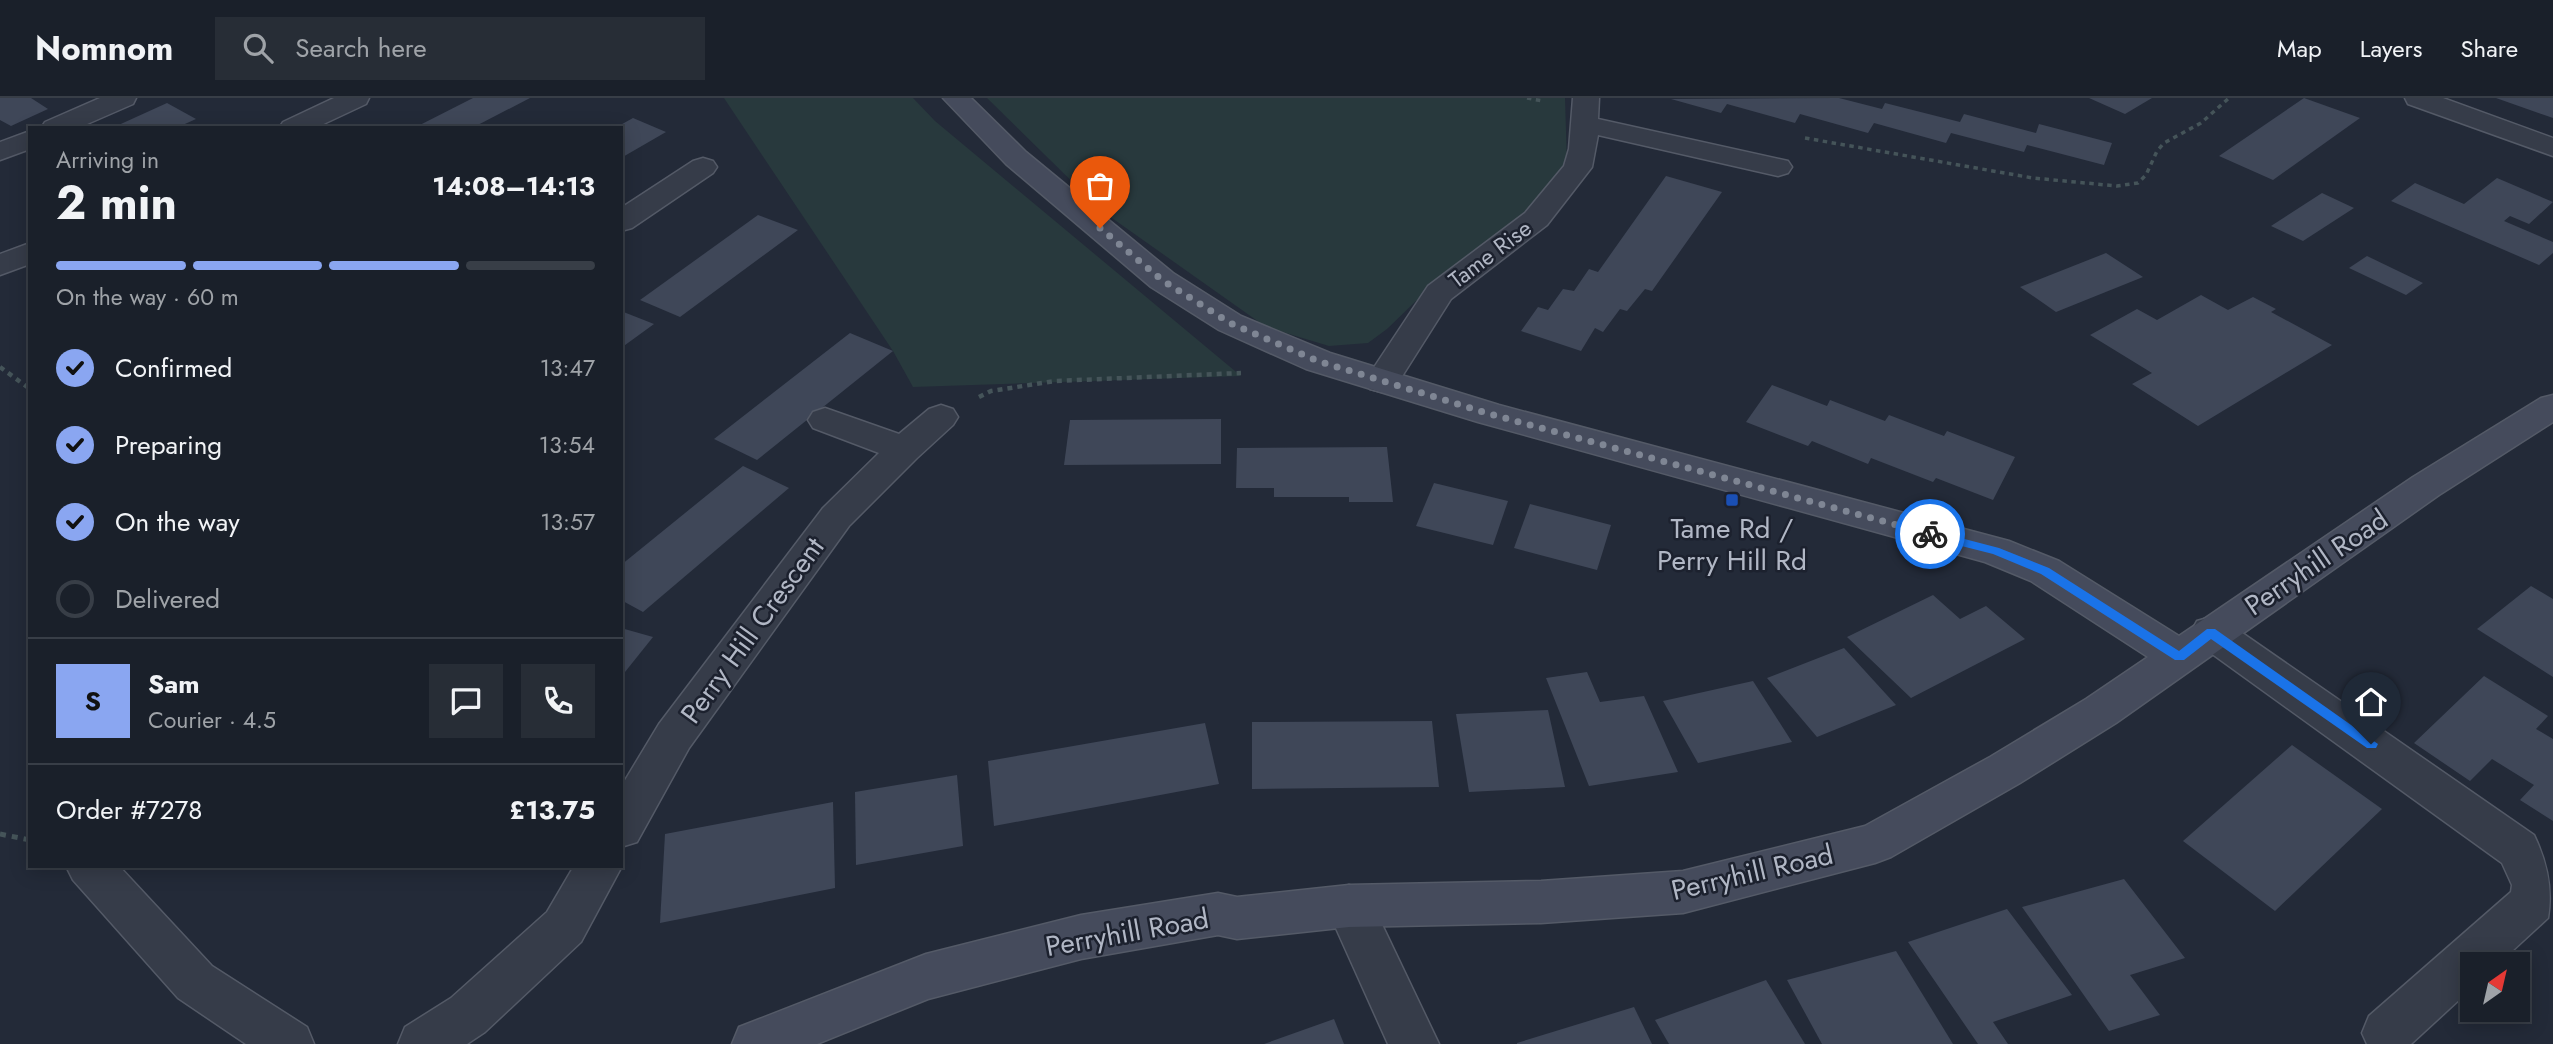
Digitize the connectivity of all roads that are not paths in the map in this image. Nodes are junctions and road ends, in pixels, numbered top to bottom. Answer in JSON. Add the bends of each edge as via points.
{"nodes":[{"id":1,"x":123,"y":98,"type":"edge"},
{"id":2,"x":356,"y":98,"type":"edge"},
{"id":3,"x":956,"y":98,"type":"edge"},
{"id":4,"x":2418,"y":98,"type":"edge"},
{"id":5,"x":1586,"y":110,"type":"edge"},
{"id":6,"x":60,"y":126,"type":"edge"},
{"id":7,"x":297,"y":126,"type":"edge"},
{"id":8,"x":28,"y":140,"type":"edge"},
{"id":9,"x":2553,"y":148,"type":"edge"},
{"id":10,"x":0,"y":152,"type":"edge"},
{"id":11,"x":703,"y":167,"type":"dead end"},
{"id":12,"x":1777,"y":167,"type":"dead end"},
{"id":13,"x":623,"y":221,"type":"edge"},
{"id":14,"x":28,"y":253,"type":"edge"},
{"id":15,"x":0,"y":266,"type":"edge"},
{"id":16,"x":1382,"y":381,"type":"junction"},
{"id":17,"x":2553,"y":406,"type":"edge"},
{"id":18,"x":941,"y":417,"type":"road end"},
{"id":19,"x":825,"y":420,"type":"dead end"},
{"id":20,"x":904,"y":449,"type":"junction"},
{"id":21,"x":2195,"y":645,"type":"junction"},
{"id":22,"x":623,"y":825,"type":"edge"},
{"id":23,"x":91,"y":868,"type":"edge"},
{"id":24,"x":598,"y":868,"type":"edge"},
{"id":25,"x":1349,"y":906,"type":"junction"},
{"id":26,"x":2387,"y":1033,"type":"dead end"},
{"id":27,"x":289,"y":1044,"type":"edge"},
{"id":28,"x":423,"y":1044,"type":"edge"},
{"id":29,"x":757,"y":1044,"type":"edge"},
{"id":30,"x":1414,"y":1044,"type":"edge"}],
"edges":[{"from":1,"to":6,"type":"street"},
{"from":2,"to":7,"type":"street"},
{"from":3,"to":16,"type":"street","via":[[1016,158],[1162,280],[1230,323],[1318,361]]},
{"from":4,"to":9,"type":"street"},
{"from":5,"to":12,"type":"street"},
{"from":5,"to":16,"type":"street","name":"Tame Rise","via":[[1578,167],[1558,194],[1536,219],[1439,293]]},
{"from":8,"to":10,"type":"street"},
{"from":11,"to":13,"type":"street"},
{"from":14,"to":15,"type":"street"},
{"from":16,"to":21,"type":"street","via":[[1724,480],[1996,551]]},
{"from":17,"to":21,"type":"street","name":"Perryhill Road","via":[[2426,486]]},
{"from":18,"to":20,"type":"street","name":"Perry Hill Crescent"},
{"from":19,"to":20,"type":"street"},
{"from":20,"to":22,"type":"street","name":"Perry Hill Crescent","via":[[836,517],[674,736]]},
{"from":21,"to":25,"type":"street","name":"Perryhill Road","via":[[2005,771],[1875,844],[1683,892],[1541,902]]},
{"from":21,"to":26,"type":"street","via":[[2518,849],[2535,885],[2532,903]]},
{"from":23,"to":27,"type":"street","via":[[195,982]]},
{"from":24,"to":28,"type":"street","via":[[564,927],[468,1015]]},
{"from":25,"to":29,"type":"street","name":"Perryhill Road","via":[[1237,918],[1217,914],[1082,937],[926,977]]},
{"from":25,"to":30,"type":"street"}]}
